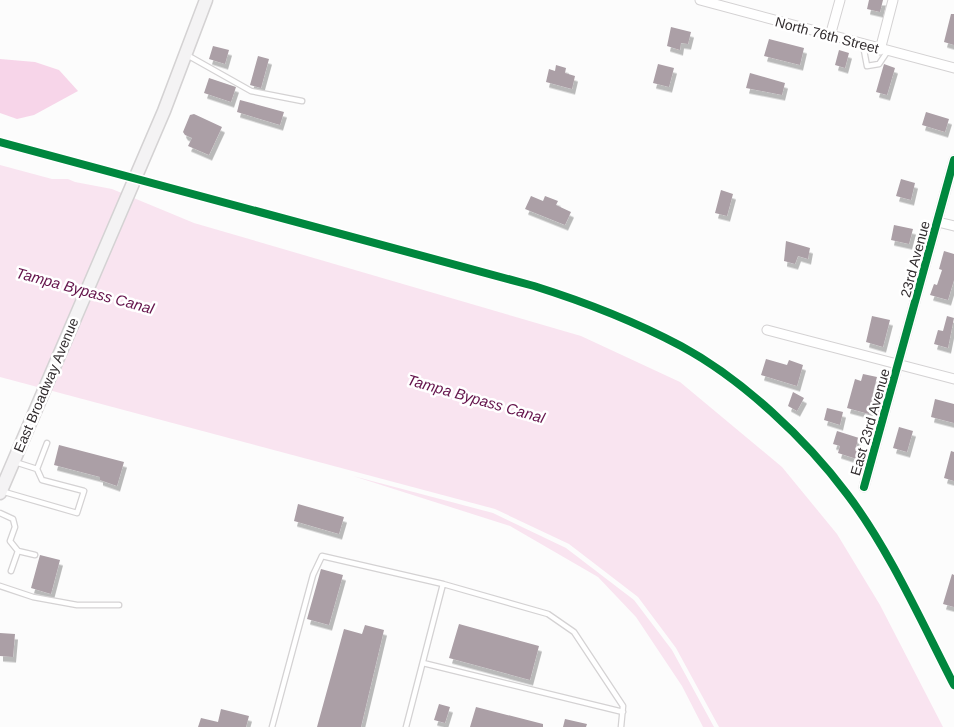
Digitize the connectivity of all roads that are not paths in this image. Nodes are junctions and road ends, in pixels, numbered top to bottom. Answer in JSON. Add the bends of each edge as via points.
{"nodes":[{"id":1,"x":206,"y":0,"type":"edge"},
{"id":2,"x":700,"y":0,"type":"edge"},
{"id":3,"x":840,"y":0,"type":"edge"},
{"id":4,"x":894,"y":0,"type":"edge"},
{"id":5,"x":830,"y":36,"type":"junction"},
{"id":6,"x":863,"y":45,"type":"junction"},
{"id":7,"x":884,"y":51,"type":"junction"},
{"id":8,"x":187,"y":55,"type":"junction"},
{"id":9,"x":954,"y":68,"type":"edge"},
{"id":10,"x":302,"y":101,"type":"dead end"},
{"id":11,"x":954,"y":160,"type":"edge"},
{"id":12,"x":938,"y":222,"type":"junction"},
{"id":13,"x":954,"y":226,"type":"edge"},
{"id":14,"x":767,"y":330,"type":"dead end"},
{"id":15,"x":899,"y":364,"type":"junction"},
{"id":16,"x":954,"y":379,"type":"edge"},
{"id":17,"x":47,"y":443,"type":"dead end"},
{"id":18,"x":14,"y":461,"type":"junction"},
{"id":19,"x":37,"y":469,"type":"junction"},
{"id":20,"x":864,"y":487,"type":"dead end"},
{"id":21,"x":1,"y":492,"type":"edge"},
{"id":22,"x":0,"y":513,"type":"edge"},
{"id":23,"x":18,"y":551,"type":"junction"},
{"id":24,"x":35,"y":555,"type":"dead end"},
{"id":25,"x":11,"y":571,"type":"dead end"},
{"id":26,"x":443,"y":584,"type":"junction"},
{"id":27,"x":0,"y":586,"type":"edge"},
{"id":28,"x":118,"y":605,"type":"dead end"},
{"id":29,"x":423,"y":663,"type":"junction"},
{"id":30,"x":623,"y":712,"type":"junction"},
{"id":31,"x":272,"y":727,"type":"edge"},
{"id":32,"x":406,"y":727,"type":"edge"},
{"id":33,"x":621,"y":727,"type":"edge"}],
"edges":[{"from":1,"to":8,"type":"main road","name":"East Broadway Avenue"},
{"from":2,"to":5,"type":"street","name":"North 76th Street"},
{"from":3,"to":5,"type":"street"},
{"from":4,"to":7,"type":"street"},
{"from":5,"to":6,"type":"street","name":"North 76th Street"},
{"from":6,"to":7,"type":"street","name":"North 76th Street"},
{"from":6,"to":7,"type":"lane","via":[[867,66],[880,64]]},
{"from":7,"to":9,"type":"street","name":"North 76th Street"},
{"from":8,"to":10,"type":"lane","via":[[251,91]]},
{"from":8,"to":18,"type":"main road","name":"East Broadway Avenue"},
{"from":11,"to":12,"type":"street","name":"23rd Avenue"},
{"from":12,"to":13,"type":"street"},
{"from":12,"to":15,"type":"street","name":"23rd Avenue"},
{"from":14,"to":15,"type":"street"},
{"from":15,"to":16,"type":"street"},
{"from":15,"to":20,"type":"street","name":"East 23rd Avenue"},
{"from":17,"to":19,"type":"lane"},
{"from":18,"to":19,"type":"lane"},
{"from":18,"to":21,"type":"main road","name":"East Broadway Avenue"},
{"from":19,"to":21,"type":"lane","via":[[42,480],[84,491],[77,513]]},
{"from":22,"to":23,"type":"lane","via":[[13,519],[15,527],[10,541]]},
{"from":23,"to":24,"type":"lane"},
{"from":23,"to":25,"type":"lane"},
{"from":26,"to":29,"type":"lane"},
{"from":26,"to":30,"type":"lane","via":[[548,614],[568,627],[584,644],[624,706]]},
{"from":26,"to":31,"type":"lane","via":[[322,556],[313,574]]},
{"from":27,"to":28,"type":"lane","via":[[33,597],[77,605]]},
{"from":29,"to":30,"type":"lane"},
{"from":29,"to":32,"type":"lane"},
{"from":30,"to":33,"type":"lane"}]}
